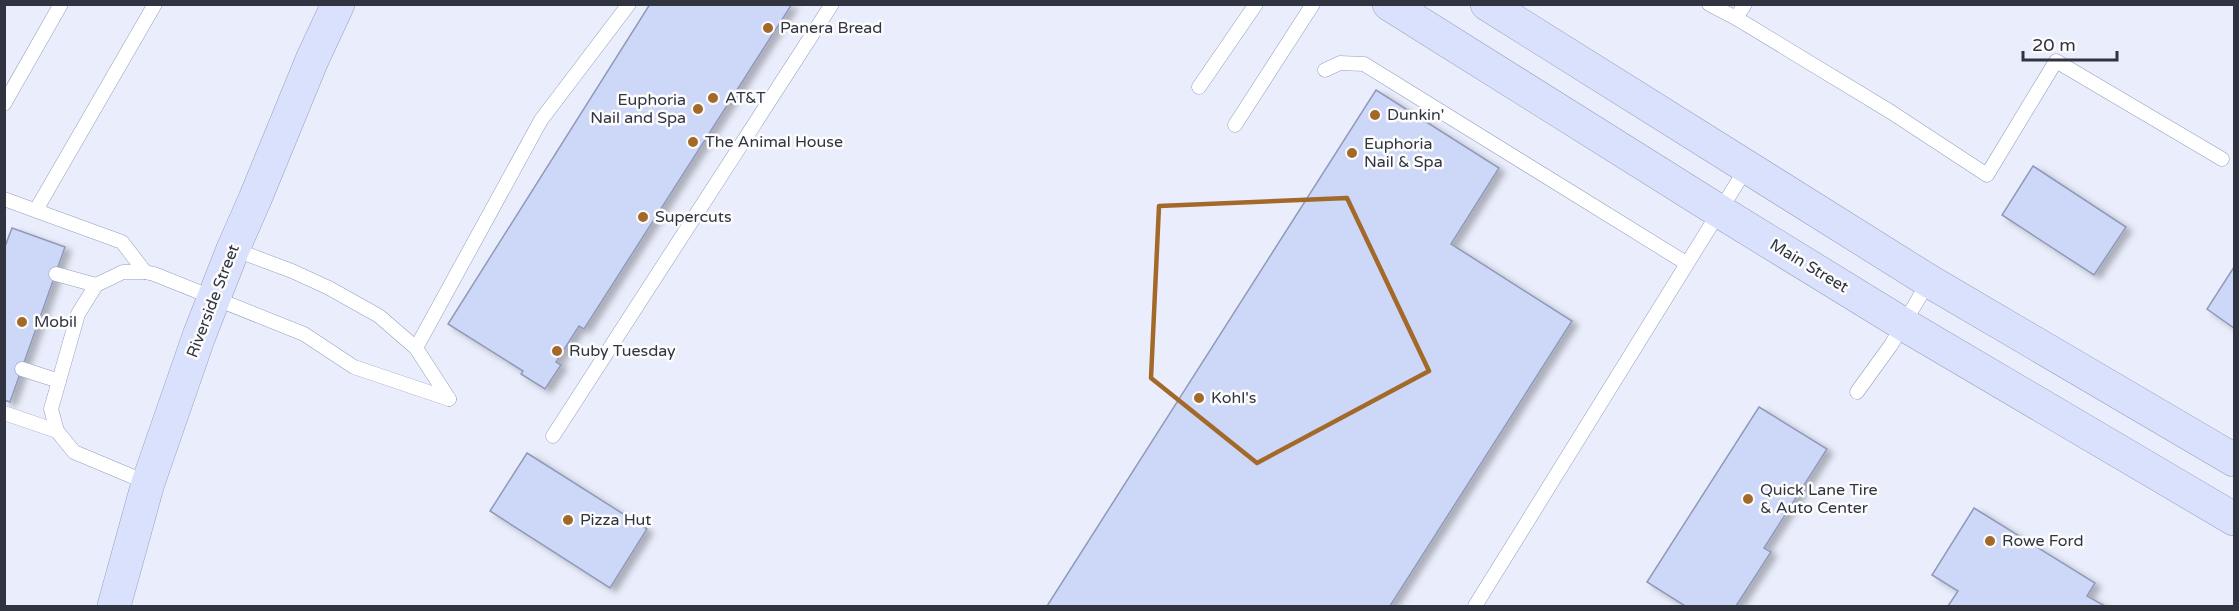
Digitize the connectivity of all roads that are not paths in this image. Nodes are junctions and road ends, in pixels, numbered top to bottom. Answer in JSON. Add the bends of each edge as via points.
{"nodes":[{"id":1,"x":61,"y":4,"type":"edge"},
{"id":2,"x":155,"y":4,"type":"edge"},
{"id":3,"x":338,"y":4,"type":"edge"},
{"id":4,"x":629,"y":4,"type":"edge"},
{"id":5,"x":832,"y":4,"type":"edge"},
{"id":6,"x":1256,"y":4,"type":"edge"},
{"id":7,"x":1312,"y":4,"type":"edge"},
{"id":8,"x":1389,"y":4,"type":"edge"},
{"id":9,"x":1487,"y":4,"type":"edge"},
{"id":10,"x":1710,"y":4,"type":"edge"},
{"id":11,"x":1745,"y":4,"type":"edge"},
{"id":12,"x":1736,"y":18,"type":"junction"},
{"id":13,"x":1325,"y":70,"type":"dead end"},
{"id":14,"x":1199,"y":87,"type":"dead end"},
{"id":15,"x":4,"y":104,"type":"edge"},
{"id":16,"x":1235,"y":125,"type":"dead end"},
{"id":17,"x":2222,"y":159,"type":"dead end"},
{"id":18,"x":1747,"y":167,"type":"junction"},
{"id":19,"x":4,"y":199,"type":"edge"},
{"id":20,"x":36,"y":210,"type":"junction"},
{"id":21,"x":1719,"y":211,"type":"junction"},
{"id":22,"x":233,"y":249,"type":"junction"},
{"id":23,"x":1686,"y":263,"type":"junction"},
{"id":24,"x":145,"y":272,"type":"junction"},
{"id":25,"x":56,"y":274,"type":"dead end"},
{"id":26,"x":1929,"y":281,"type":"junction"},
{"id":27,"x":96,"y":285,"type":"junction"},
{"id":28,"x":215,"y":297,"type":"junction"},
{"id":29,"x":1903,"y":324,"type":"junction"},
{"id":30,"x":416,"y":348,"type":"junction"},
{"id":31,"x":22,"y":369,"type":"dead end"},
{"id":32,"x":59,"y":381,"type":"junction"},
{"id":33,"x":1857,"y":392,"type":"dead end"},
{"id":34,"x":4,"y":413,"type":"edge"},
{"id":35,"x":57,"y":432,"type":"junction"},
{"id":36,"x":553,"y":436,"type":"dead end"},
{"id":37,"x":2235,"y":460,"type":"edge"},
{"id":38,"x":148,"y":483,"type":"junction"},
{"id":39,"x":2235,"y":519,"type":"edge"},
{"id":40,"x":114,"y":606,"type":"edge"},
{"id":41,"x":1476,"y":606,"type":"edge"}],
"edges":[{"from":1,"to":15,"type":"lane"},
{"from":2,"to":20,"type":"lane"},
{"from":3,"to":22,"type":"main road","name":"Riverside Street"},
{"from":4,"to":30,"type":"lane","via":[[541,120]]},
{"from":5,"to":36,"type":"lane"},
{"from":6,"to":14,"type":"lane"},
{"from":7,"to":16,"type":"lane"},
{"from":8,"to":21,"type":"main road","name":"Main Street"},
{"from":9,"to":18,"type":"main road"},
{"from":10,"to":12,"type":"lane"},
{"from":11,"to":12,"type":"lane"},
{"from":12,"to":17,"type":"lane","via":[[1987,175],[2056,61]]},
{"from":13,"to":23,"type":"lane","via":[[1341,63],[1364,64]]},
{"from":18,"to":21,"type":"lane"},
{"from":18,"to":26,"type":"main road"},
{"from":19,"to":20,"type":"lane"},
{"from":20,"to":24,"type":"lane","via":[[122,242]]},
{"from":21,"to":23,"type":"lane"},
{"from":21,"to":29,"type":"main road","name":"Main Street"},
{"from":22,"to":28,"type":"main road","name":"Riverside Street"},
{"from":22,"to":30,"type":"lane","via":[[339,294],[379,316]]},
{"from":23,"to":41,"type":"lane"},
{"from":24,"to":27,"type":"lane","via":[[123,272]]},
{"from":24,"to":28,"type":"lane"},
{"from":25,"to":27,"type":"lane"},
{"from":26,"to":29,"type":"lane"},
{"from":26,"to":37,"type":"main road"},
{"from":27,"to":32,"type":"lane","via":[[78,314]]},
{"from":28,"to":30,"type":"lane","via":[[304,334],[354,367],[450,399]]},
{"from":28,"to":38,"type":"main road","name":"Riverside Street"},
{"from":29,"to":33,"type":"lane"},
{"from":29,"to":39,"type":"main road","name":"Main Street"},
{"from":31,"to":32,"type":"lane"},
{"from":32,"to":35,"type":"lane","via":[[51,409]]},
{"from":34,"to":35,"type":"lane"},
{"from":35,"to":38,"type":"lane","via":[[74,452]]},
{"from":38,"to":40,"type":"main road","name":"Riverside Street"}]}
